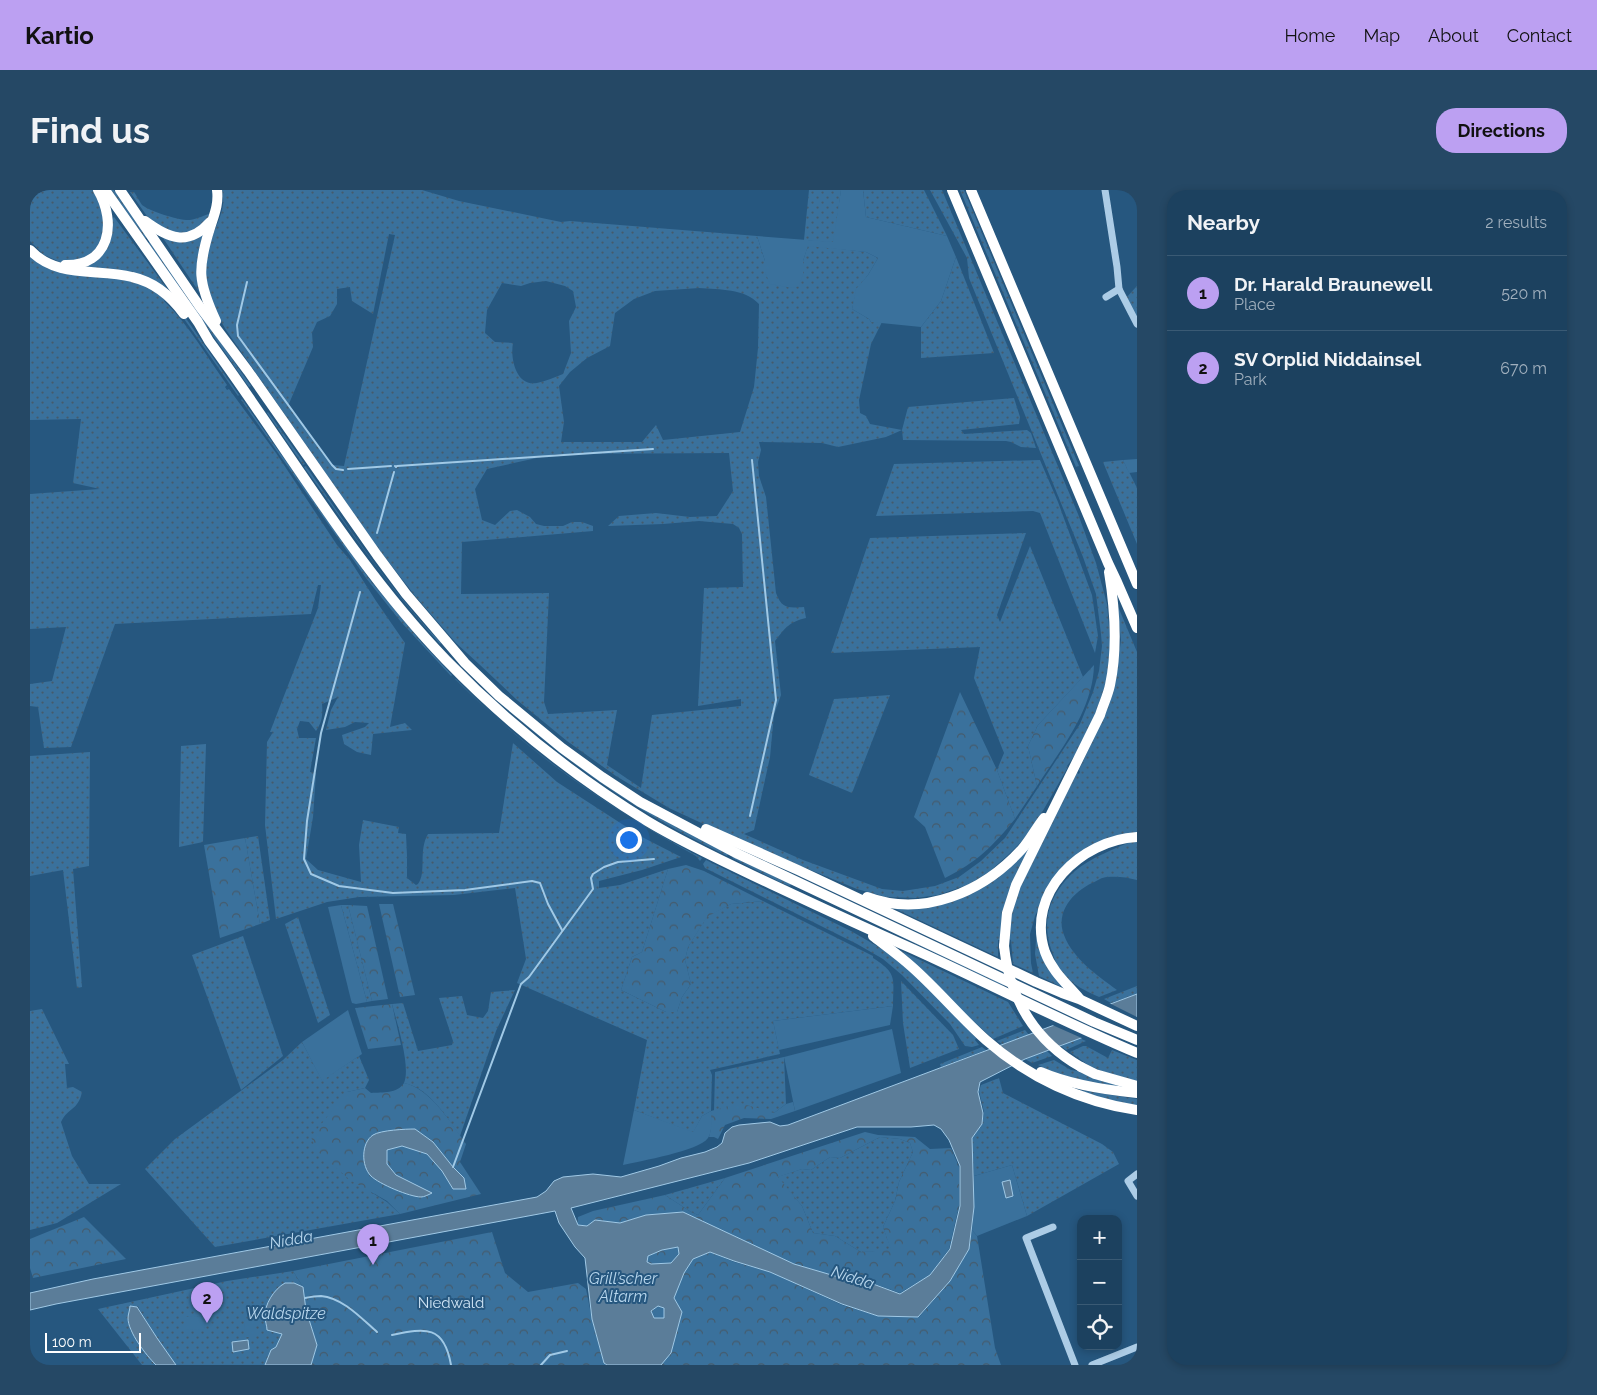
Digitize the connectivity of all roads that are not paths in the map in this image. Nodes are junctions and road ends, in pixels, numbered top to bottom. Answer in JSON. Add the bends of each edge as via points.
{"nodes":[{"id":1,"x":98,"y":190,"type":"edge"},
{"id":2,"x":105,"y":190,"type":"edge"},
{"id":3,"x":120,"y":190,"type":"edge"},
{"id":4,"x":217,"y":190,"type":"edge"},
{"id":5,"x":952,"y":190,"type":"edge"},
{"id":6,"x":971,"y":190,"type":"edge"},
{"id":7,"x":1105,"y":190,"type":"edge"},
{"id":8,"x":136,"y":214,"type":"junction"},
{"id":9,"x":213,"y":220,"type":"junction"},
{"id":10,"x":30,"y":244,"type":"edge"},
{"id":11,"x":30,"y":250,"type":"edge"},
{"id":12,"x":1119,"y":289,"type":"junction"},
{"id":13,"x":1106,"y":297,"type":"dead end"},
{"id":14,"x":1137,"y":324,"type":"edge"},
{"id":15,"x":223,"y":337,"type":"junction"},
{"id":16,"x":209,"y":341,"type":"junction"},
{"id":17,"x":1108,"y":563,"type":"junction"},
{"id":18,"x":1137,"y":584,"type":"edge"},
{"id":19,"x":1137,"y":628,"type":"edge"},
{"id":20,"x":640,"y":802,"type":"junction"},
{"id":21,"x":1057,"y":802,"type":"junction"},
{"id":22,"x":1137,"y":837,"type":"edge"},
{"id":23,"x":798,"y":870,"type":"junction"},
{"id":24,"x":859,"y":924,"type":"junction"},
{"id":25,"x":1080,"y":999,"type":"junction"},
{"id":26,"x":1137,"y":1026,"type":"edge"},
{"id":27,"x":1137,"y":1040,"type":"edge"},
{"id":28,"x":1137,"y":1053,"type":"edge"},
{"id":29,"x":1042,"y":1075,"type":"junction"},
{"id":30,"x":1137,"y":1086,"type":"edge"},
{"id":31,"x":1137,"y":1092,"type":"edge"},
{"id":32,"x":1137,"y":1110,"type":"edge"},
{"id":33,"x":1137,"y":1174,"type":"edge"},
{"id":34,"x":1137,"y":1196,"type":"edge"},
{"id":35,"x":1053,"y":1227,"type":"dead end"},
{"id":36,"x":1137,"y":1347,"type":"edge"},
{"id":37,"x":1075,"y":1365,"type":"edge"},
{"id":38,"x":1092,"y":1365,"type":"edge"}],
"edges":[{"from":1,"to":10,"type":"highway","via":[[106,206],[107,237],[104,246],[92,259],[63,265],[43,257]]},
{"from":2,"to":16,"type":"highway"},
{"from":3,"to":8,"type":"highway"},
{"from":4,"to":9,"type":"highway","via":[[218,202]]},
{"from":5,"to":17,"type":"highway"},
{"from":6,"to":18,"type":"highway"},
{"from":7,"to":12,"type":"street"},
{"from":8,"to":9,"type":"highway","via":[[157,230],[176,238],[198,234]]},
{"from":8,"to":15,"type":"highway"},
{"from":9,"to":15,"type":"highway","via":[[200,271],[205,297]]},
{"from":11,"to":16,"type":"highway","via":[[46,264],[56,267],[122,275],[154,285],[177,304]]},
{"from":12,"to":13,"type":"street"},
{"from":12,"to":14,"type":"street"},
{"from":15,"to":20,"type":"highway","via":[[376,555],[465,663],[562,748]]},
{"from":16,"to":24,"type":"highway","via":[[401,611],[500,713],[546,751],[649,822],[740,869]]},
{"from":17,"to":19,"type":"highway"},
{"from":17,"to":21,"type":"highway","via":[[1115,641],[1109,687],[1100,715]]},
{"from":20,"to":23,"type":"highway"},
{"from":20,"to":27,"type":"highway","via":[[738,854]]},
{"from":21,"to":23,"type":"highway","via":[[1022,849],[992,876],[970,890],[937,901],[882,901]]},
{"from":21,"to":30,"type":"highway","bridge":true,"via":[[1016,885],[1007,913],[1004,946],[1010,979],[1025,1014],[1057,1051],[1095,1074]]},
{"from":22,"to":25,"type":"highway","via":[[1109,842],[1077,859],[1057,879],[1046,901],[1041,928],[1045,951],[1055,972]]},
{"from":23,"to":25,"type":"highway","via":[[1036,982]]},
{"from":24,"to":28,"type":"highway"},
{"from":24,"to":29,"type":"highway","via":[[911,966],[986,1040],[1006,1056]]},
{"from":25,"to":26,"type":"highway"},
{"from":29,"to":31,"type":"highway"},
{"from":29,"to":32,"type":"highway","via":[[1088,1098]]},
{"from":33,"to":34,"type":"street","via":[[1128,1181]]},
{"from":35,"to":37,"type":"street","via":[[1026,1238]]},
{"from":36,"to":38,"type":"street"}]}
